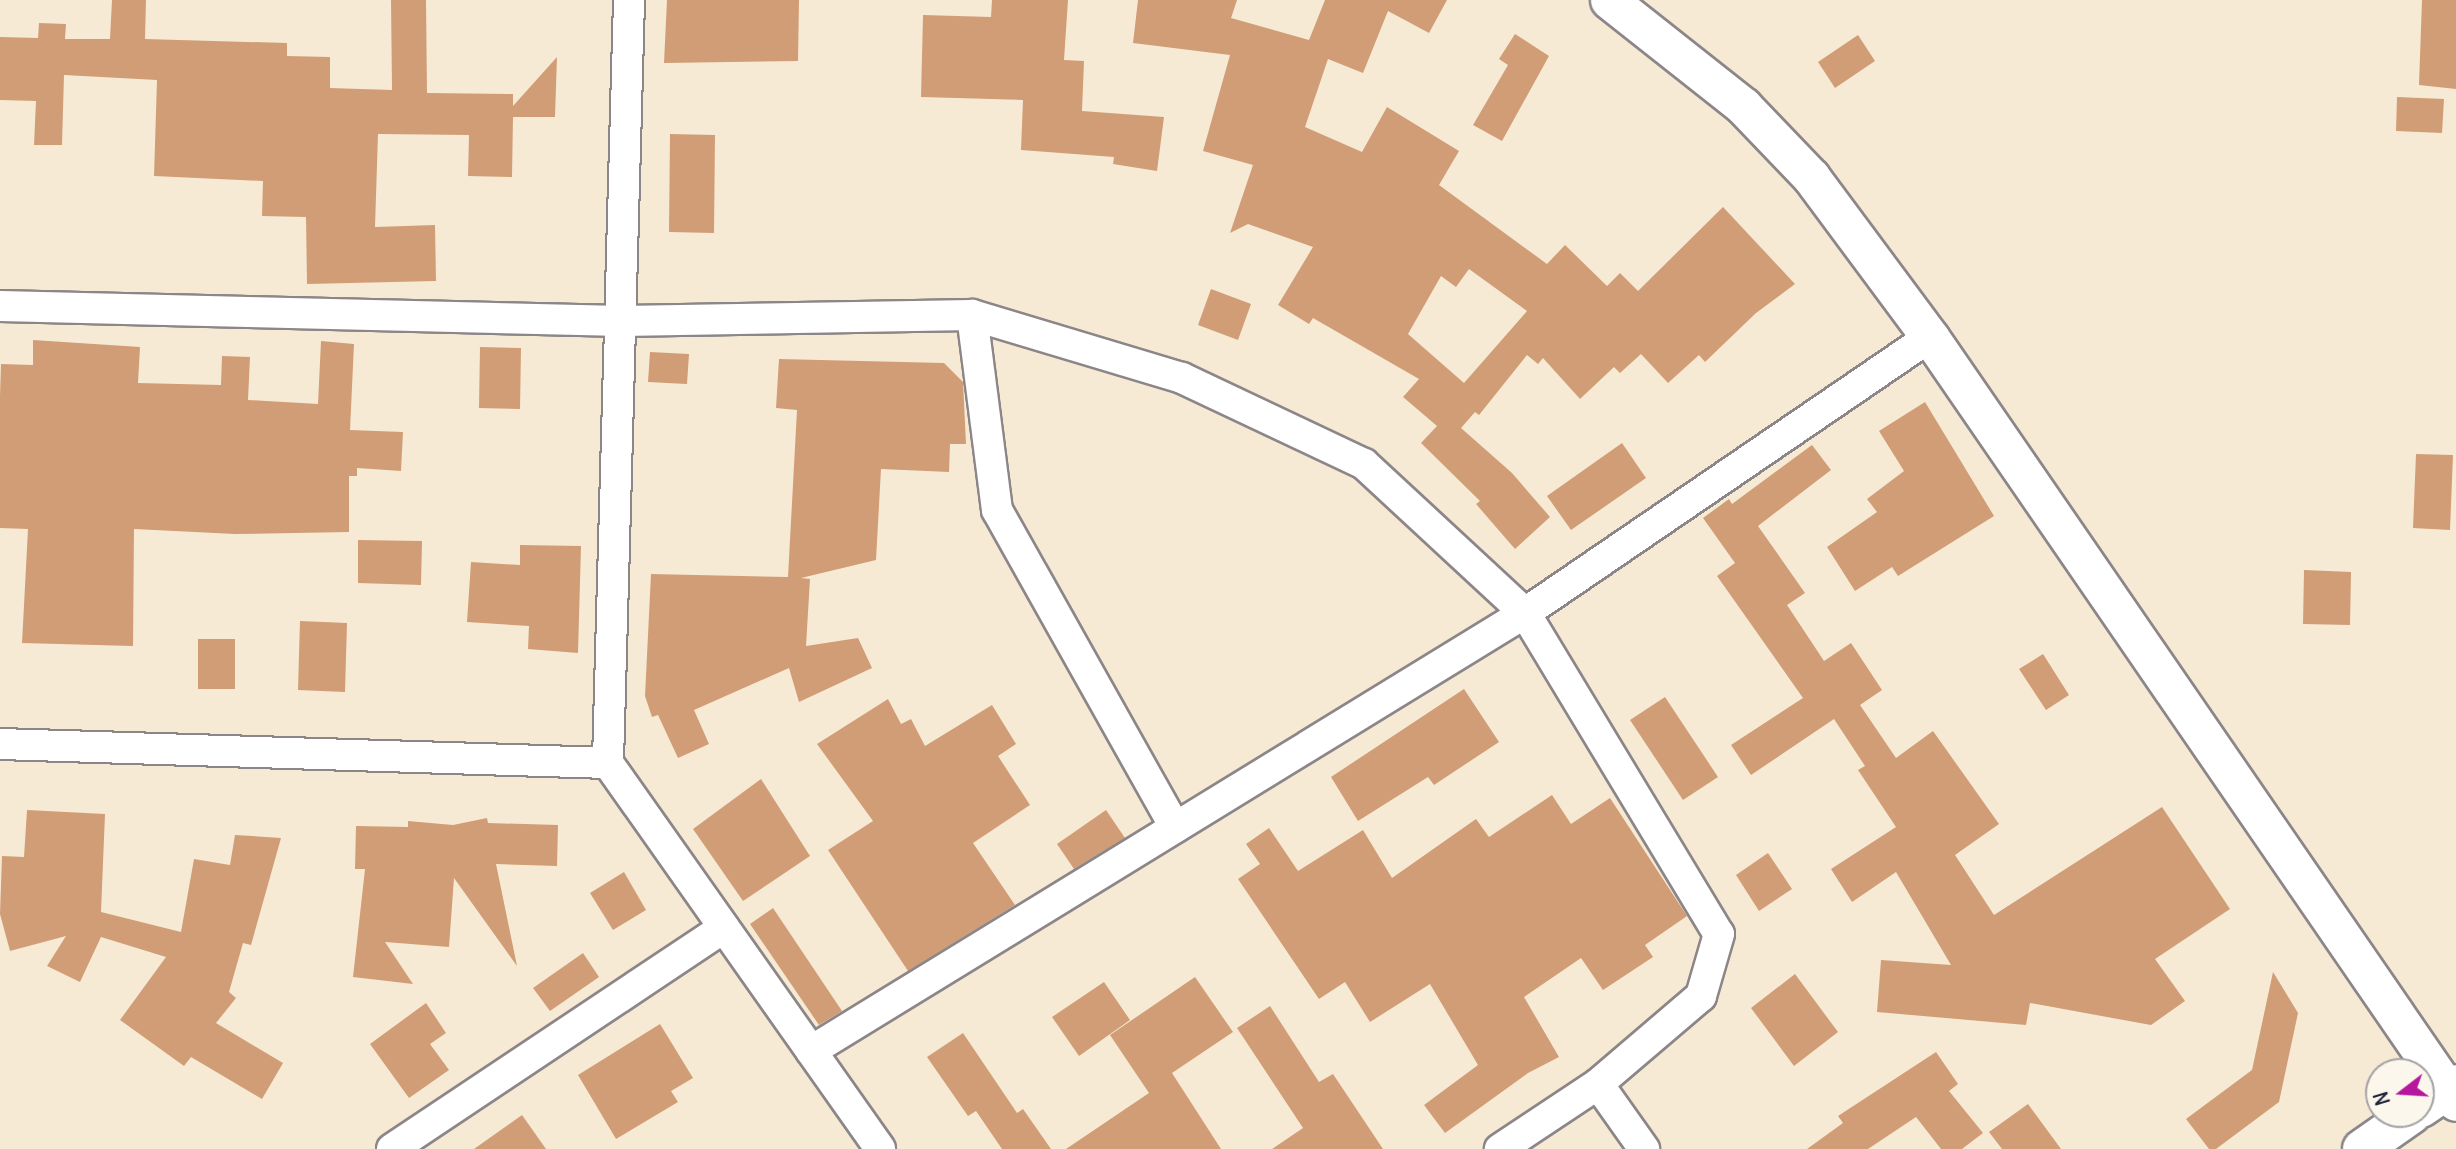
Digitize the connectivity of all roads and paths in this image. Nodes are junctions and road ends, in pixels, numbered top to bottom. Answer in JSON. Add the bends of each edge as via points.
{"nodes":[{"id":1,"x":629,"y":0,"type":"edge"},
{"id":2,"x":1609,"y":0,"type":"edge"},
{"id":3,"x":1639,"y":0,"type":"edge"},
{"id":4,"x":1656,"y":35,"type":"junction"},
{"id":5,"x":0,"y":306,"type":"edge"},
{"id":6,"x":972,"y":315,"type":"junction"},
{"id":7,"x":622,"y":321,"type":"junction"},
{"id":8,"x":1930,"y":337,"type":"junction"},
{"id":9,"x":1525,"y":613,"type":"junction"},
{"id":10,"x":0,"y":744,"type":"edge"},
{"id":11,"x":608,"y":763,"type":"junction"},
{"id":12,"x":1175,"y":827,"type":"junction"},
{"id":13,"x":724,"y":928,"type":"junction"},
{"id":14,"x":811,"y":1051,"type":"junction"},
{"id":15,"x":1598,"y":1084,"type":"junction"},
{"id":16,"x":2445,"y":1096,"type":"edge"},
{"id":17,"x":2392,"y":1128,"type":"edge"},
{"id":18,"x":392,"y":1149,"type":"edge"},
{"id":19,"x":880,"y":1149,"type":"edge"},
{"id":20,"x":1500,"y":1149,"type":"edge"},
{"id":21,"x":1644,"y":1149,"type":"edge"},
{"id":22,"x":2362,"y":1149,"type":"edge"}],
"edges":[{"from":1,"to":7,"type":"street"},
{"from":2,"to":4,"type":"street"},
{"from":3,"to":4,"type":"street"},
{"from":4,"to":8,"type":"street","via":[[1743,106],[1811,177]]},
{"from":5,"to":7,"type":"street"},
{"from":6,"to":7,"type":"street"},
{"from":6,"to":9,"type":"street","via":[[1182,378],[1364,464]]},
{"from":6,"to":12,"type":"street","via":[[997,510]]},
{"from":7,"to":11,"type":"street"},
{"from":8,"to":9,"type":"street"},
{"from":8,"to":16,"type":"street"},
{"from":9,"to":12,"type":"street"},
{"from":9,"to":15,"type":"street","via":[[1719,934],[1701,996]]},
{"from":10,"to":11,"type":"street"},
{"from":11,"to":13,"type":"street"},
{"from":12,"to":14,"type":"street"},
{"from":13,"to":14,"type":"street"},
{"from":13,"to":18,"type":"street"},
{"from":14,"to":19,"type":"street"},
{"from":15,"to":20,"type":"street"},
{"from":15,"to":21,"type":"street"},
{"from":17,"to":22,"type":"main road"}]}
